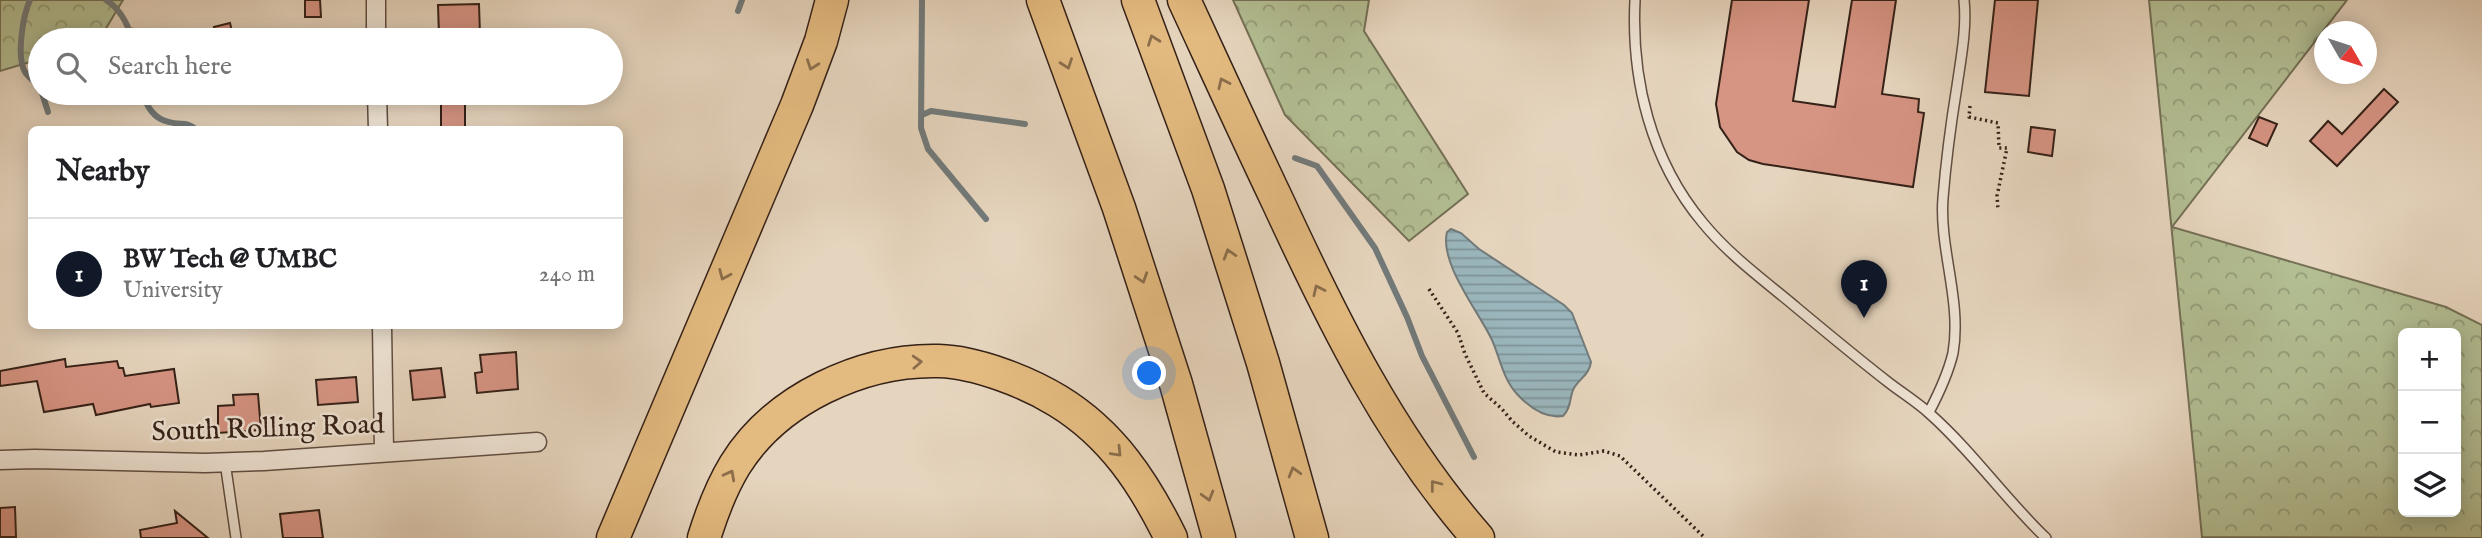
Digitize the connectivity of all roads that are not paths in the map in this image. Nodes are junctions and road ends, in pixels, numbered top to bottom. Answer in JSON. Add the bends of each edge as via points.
{"nodes":[{"id":1,"x":376,"y":0,"type":"edge"},
{"id":2,"x":832,"y":0,"type":"edge"},
{"id":3,"x":1042,"y":0,"type":"edge"},
{"id":4,"x":1138,"y":0,"type":"edge"},
{"id":5,"x":1184,"y":0,"type":"edge"},
{"id":6,"x":1636,"y":0,"type":"edge"},
{"id":7,"x":1964,"y":0,"type":"edge"},
{"id":8,"x":376,"y":28,"type":"edge"},
{"id":9,"x":377,"y":105,"type":"edge"},
{"id":10,"x":378,"y":126,"type":"edge"},
{"id":11,"x":382,"y":329,"type":"edge"},
{"id":12,"x":685,"y":365,"type":"junction"},
{"id":13,"x":1929,"y":412,"type":"junction"},
{"id":14,"x":537,"y":442,"type":"dead end"},
{"id":15,"x":384,"y":452,"type":"junction"},
{"id":16,"x":0,"y":460,"type":"edge"},
{"id":17,"x":225,"y":462,"type":"junction"},
{"id":18,"x":236,"y":538,"type":"edge"},
{"id":19,"x":600,"y":538,"type":"edge"},
{"id":20,"x":613,"y":538,"type":"edge"},
{"id":21,"x":704,"y":538,"type":"edge"},
{"id":22,"x":1171,"y":538,"type":"edge"},
{"id":23,"x":1219,"y":538,"type":"edge"},
{"id":24,"x":1311,"y":538,"type":"edge"},
{"id":25,"x":1478,"y":538,"type":"edge"},
{"id":26,"x":2046,"y":538,"type":"edge"}],
"edges":[{"from":1,"to":8,"type":"street"},
{"from":2,"to":12,"type":"highway","one_way":true,"via":[[797,105]]},
{"from":3,"to":23,"type":"highway","one_way":true,"via":[[1119,208],[1176,384]]},
{"from":24,"to":4,"type":"highway","one_way":true,"via":[[1209,189]]},
{"from":25,"to":5,"type":"highway","one_way":true,"via":[[1421,466],[1332,317]]},
{"from":6,"to":13,"type":"lane","via":[[1634,33],[1643,106],[1655,142],[1701,221],[1752,271]]},
{"from":7,"to":13,"type":"lane","via":[[1963,49],[1942,201],[1955,319],[1953,351]]},
{"from":9,"to":10,"type":"street"},
{"from":11,"to":15,"type":"street"},
{"from":12,"to":19,"type":"highway"},
{"from":12,"to":20,"type":"highway"},
{"from":13,"to":26,"type":"lane"},
{"from":14,"to":15,"type":"street","name":"South Rolling Road"},
{"from":15,"to":17,"type":"street","name":"South Rolling Road"},
{"from":16,"to":17,"type":"street","name":"South Rolling Road"},
{"from":17,"to":18,"type":"lane"},
{"from":21,"to":22,"type":"highway","one_way":true,"via":[[713,506],[736,464],[793,406],[828,385],[866,371],[902,362],[941,360],[1024,382],[1093,427],[1126,461]]}]}
